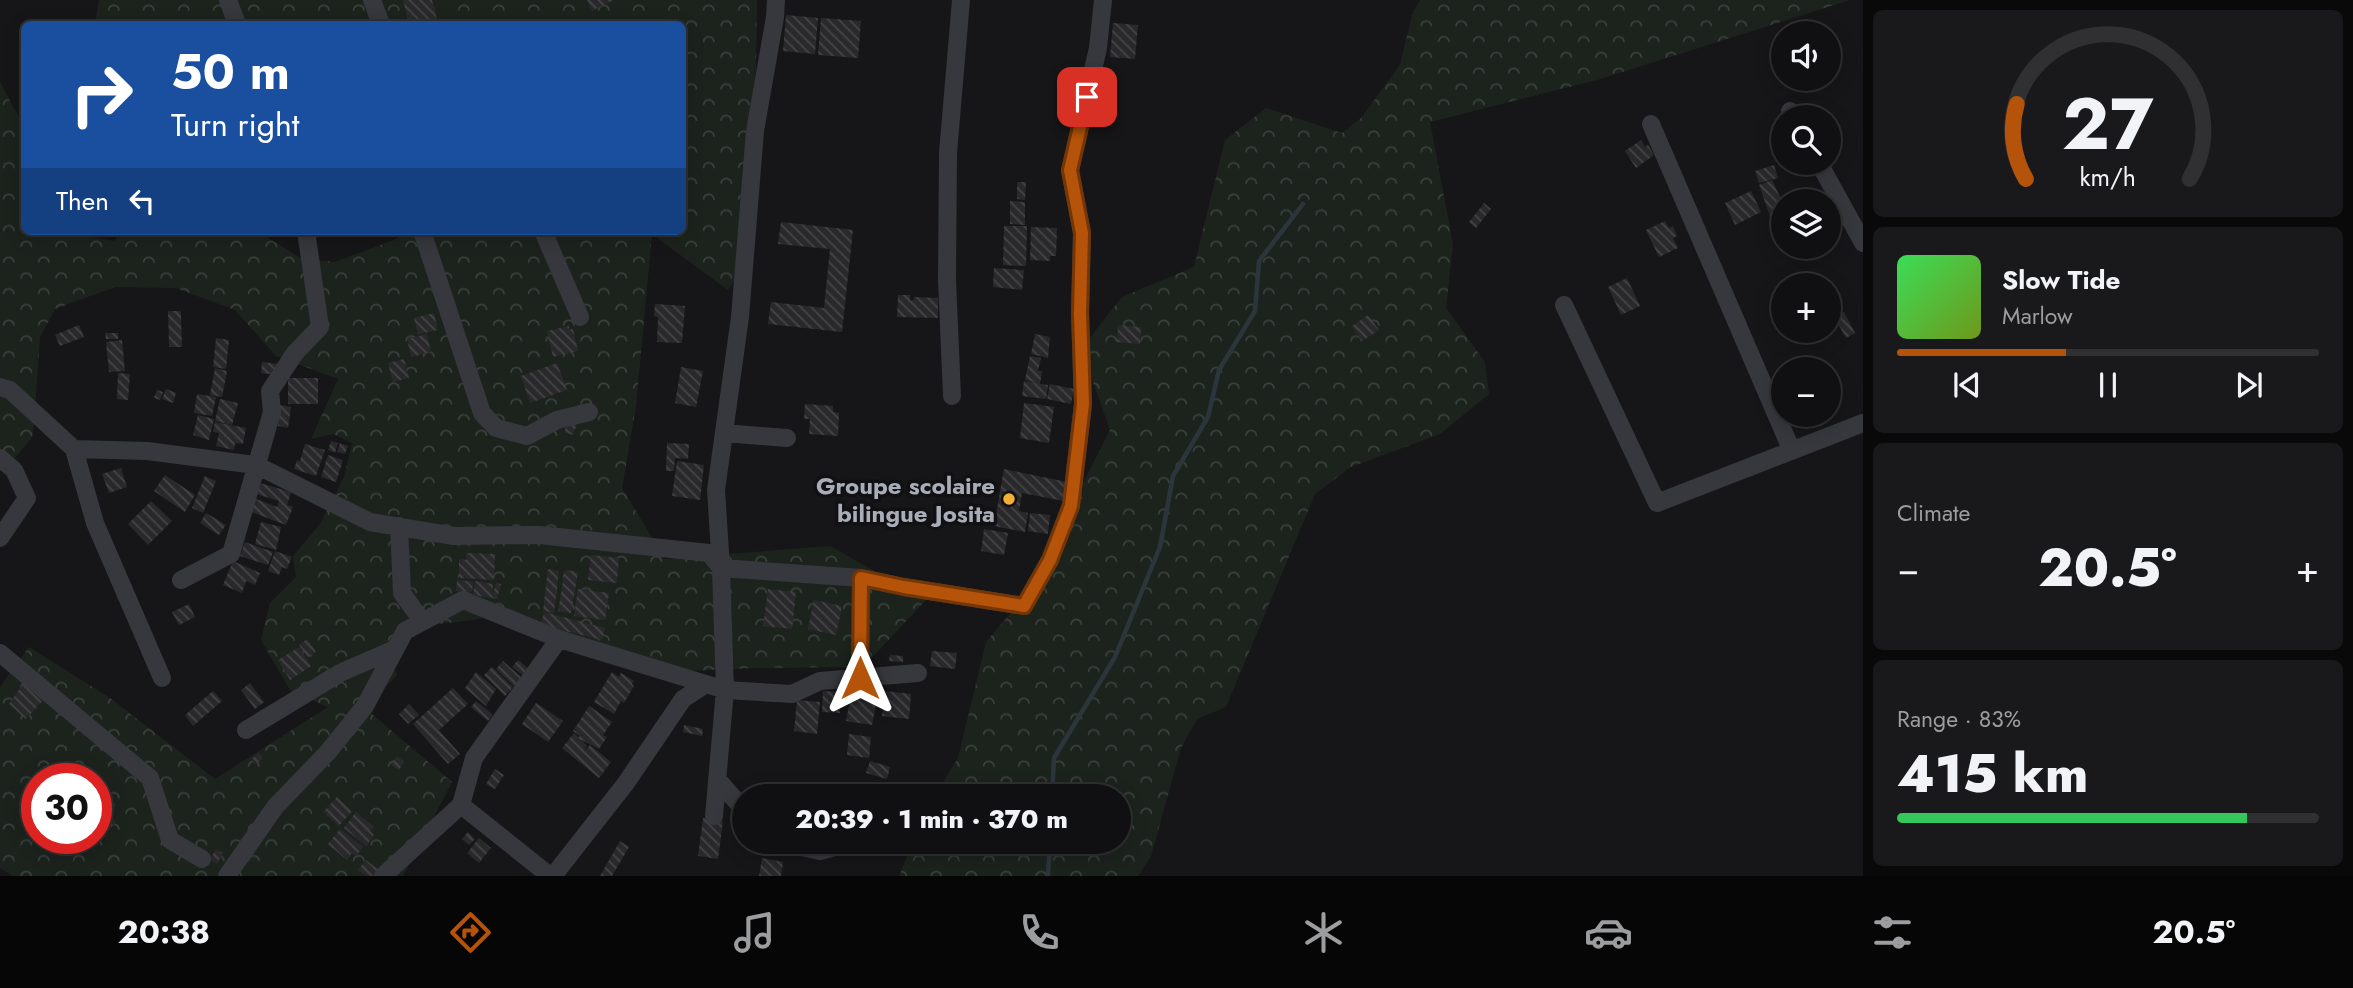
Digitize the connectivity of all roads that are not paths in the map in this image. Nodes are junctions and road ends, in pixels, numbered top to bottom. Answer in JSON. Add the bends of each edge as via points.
{"nodes":[{"id":1,"x":228,"y":0,"type":"edge"},
{"id":2,"x":372,"y":0,"type":"edge"},
{"id":3,"x":776,"y":0,"type":"edge"},
{"id":4,"x":961,"y":0,"type":"edge"},
{"id":5,"x":1102,"y":0,"type":"edge"},
{"id":6,"x":236,"y":21,"type":"edge"},
{"id":7,"x":379,"y":21,"type":"edge"},
{"id":8,"x":1651,"y":124,"type":"dead end"},
{"id":9,"x":1826,"y":175,"type":"edge"},
{"id":10,"x":307,"y":235,"type":"edge"},
{"id":11,"x":423,"y":235,"type":"edge"},
{"id":12,"x":545,"y":235,"type":"edge"},
{"id":13,"x":1863,"y":243,"type":"edge"},
{"id":14,"x":1564,"y":305,"type":"dead end"},
{"id":15,"x":580,"y":317,"type":"dead end"},
{"id":16,"x":0,"y":387,"type":"edge"},
{"id":17,"x":952,"y":396,"type":"dead end"},
{"id":18,"x":589,"y":412,"type":"dead end"},
{"id":19,"x":1863,"y":423,"type":"edge"},
{"id":20,"x":724,"y":433,"type":"junction"},
{"id":21,"x":787,"y":438,"type":"dead end"},
{"id":22,"x":74,"y":449,"type":"junction"},
{"id":23,"x":1792,"y":451,"type":"junction"},
{"id":24,"x":0,"y":458,"type":"edge"},
{"id":25,"x":256,"y":466,"type":"junction"},
{"id":26,"x":399,"y":526,"type":"junction"},
{"id":27,"x":0,"y":538,"type":"edge"},
{"id":28,"x":721,"y":568,"type":"junction"},
{"id":29,"x":861,"y":578,"type":"junction"},
{"id":30,"x":181,"y":580,"type":"dead end"},
{"id":31,"x":422,"y":621,"type":"junction"},
{"id":32,"x":559,"y":639,"type":"junction"},
{"id":33,"x":395,"y":649,"type":"junction"},
{"id":34,"x":0,"y":653,"type":"edge"},
{"id":35,"x":918,"y":673,"type":"dead end"},
{"id":36,"x":162,"y":678,"type":"dead end"},
{"id":37,"x":860,"y":678,"type":"junction"},
{"id":38,"x":706,"y":684,"type":"junction"},
{"id":39,"x":725,"y":690,"type":"junction"},
{"id":40,"x":246,"y":730,"type":"dead end"},
{"id":41,"x":718,"y":779,"type":"junction"},
{"id":42,"x":732,"y":796,"type":"edge"},
{"id":43,"x":461,"y":806,"type":"junction"},
{"id":44,"x":714,"y":816,"type":"dead end"},
{"id":45,"x":202,"y":859,"type":"dead end"},
{"id":46,"x":227,"y":876,"type":"edge"},
{"id":47,"x":383,"y":876,"type":"edge"},
{"id":48,"x":552,"y":876,"type":"edge"}],
"edges":[{"from":1,"to":6,"type":"street"},
{"from":2,"to":7,"type":"street"},
{"from":3,"to":20,"type":"street","via":[[755,131],[740,317]]},
{"from":4,"to":17,"type":"street","via":[[948,153]]},
{"from":5,"to":29,"type":"street","via":[[1098,48],[1070,170],[1082,233],[1083,404],[1071,506],[1050,560],[1024,606]]},
{"from":8,"to":23,"type":"street"},
{"from":9,"to":13,"type":"street"},
{"from":10,"to":25,"type":"street","via":[[320,327],[295,353],[270,391],[272,412]]},
{"from":11,"to":18,"type":"street","via":[[482,414],[496,428],[527,436],[557,419]]},
{"from":12,"to":15,"type":"street"},
{"from":14,"to":23,"type":"street","via":[[1657,503]]},
{"from":16,"to":22,"type":"street","via":[[10,390]]},
{"from":19,"to":23,"type":"street"},
{"from":20,"to":21,"type":"street"},
{"from":20,"to":28,"type":"street","via":[[716,490]]},
{"from":22,"to":25,"type":"street","via":[[147,451]]},
{"from":22,"to":36,"type":"street","via":[[95,523]]},
{"from":24,"to":27,"type":"street","via":[[14,470],[27,498]]},
{"from":25,"to":26,"type":"street","via":[[370,522]]},
{"from":25,"to":30,"type":"street","via":[[231,554]]},
{"from":26,"to":28,"type":"street","via":[[454,536],[539,535],[709,553]]},
{"from":26,"to":31,"type":"street","via":[[402,593]]},
{"from":28,"to":29,"type":"street"},
{"from":28,"to":39,"type":"street"},
{"from":29,"to":37,"type":"street"},
{"from":31,"to":32,"type":"street","via":[[463,600]]},
{"from":31,"to":33,"type":"street","via":[[405,631]]},
{"from":32,"to":38,"type":"street"},
{"from":32,"to":43,"type":"street","via":[[474,758]]},
{"from":33,"to":40,"type":"street","via":[[340,673]]},
{"from":33,"to":46,"type":"street","via":[[365,706],[275,807]]},
{"from":34,"to":45,"type":"street","via":[[150,778],[170,840]]},
{"from":35,"to":37,"type":"street"},
{"from":37,"to":39,"type":"street","via":[[820,681],[792,694]]},
{"from":38,"to":39,"type":"street"},
{"from":38,"to":48,"type":"street","via":[[683,699],[626,783]]},
{"from":39,"to":41,"type":"street"},
{"from":41,"to":42,"type":"street"},
{"from":41,"to":44,"type":"street"},
{"from":43,"to":47,"type":"street"},
{"from":43,"to":48,"type":"street"}]}
